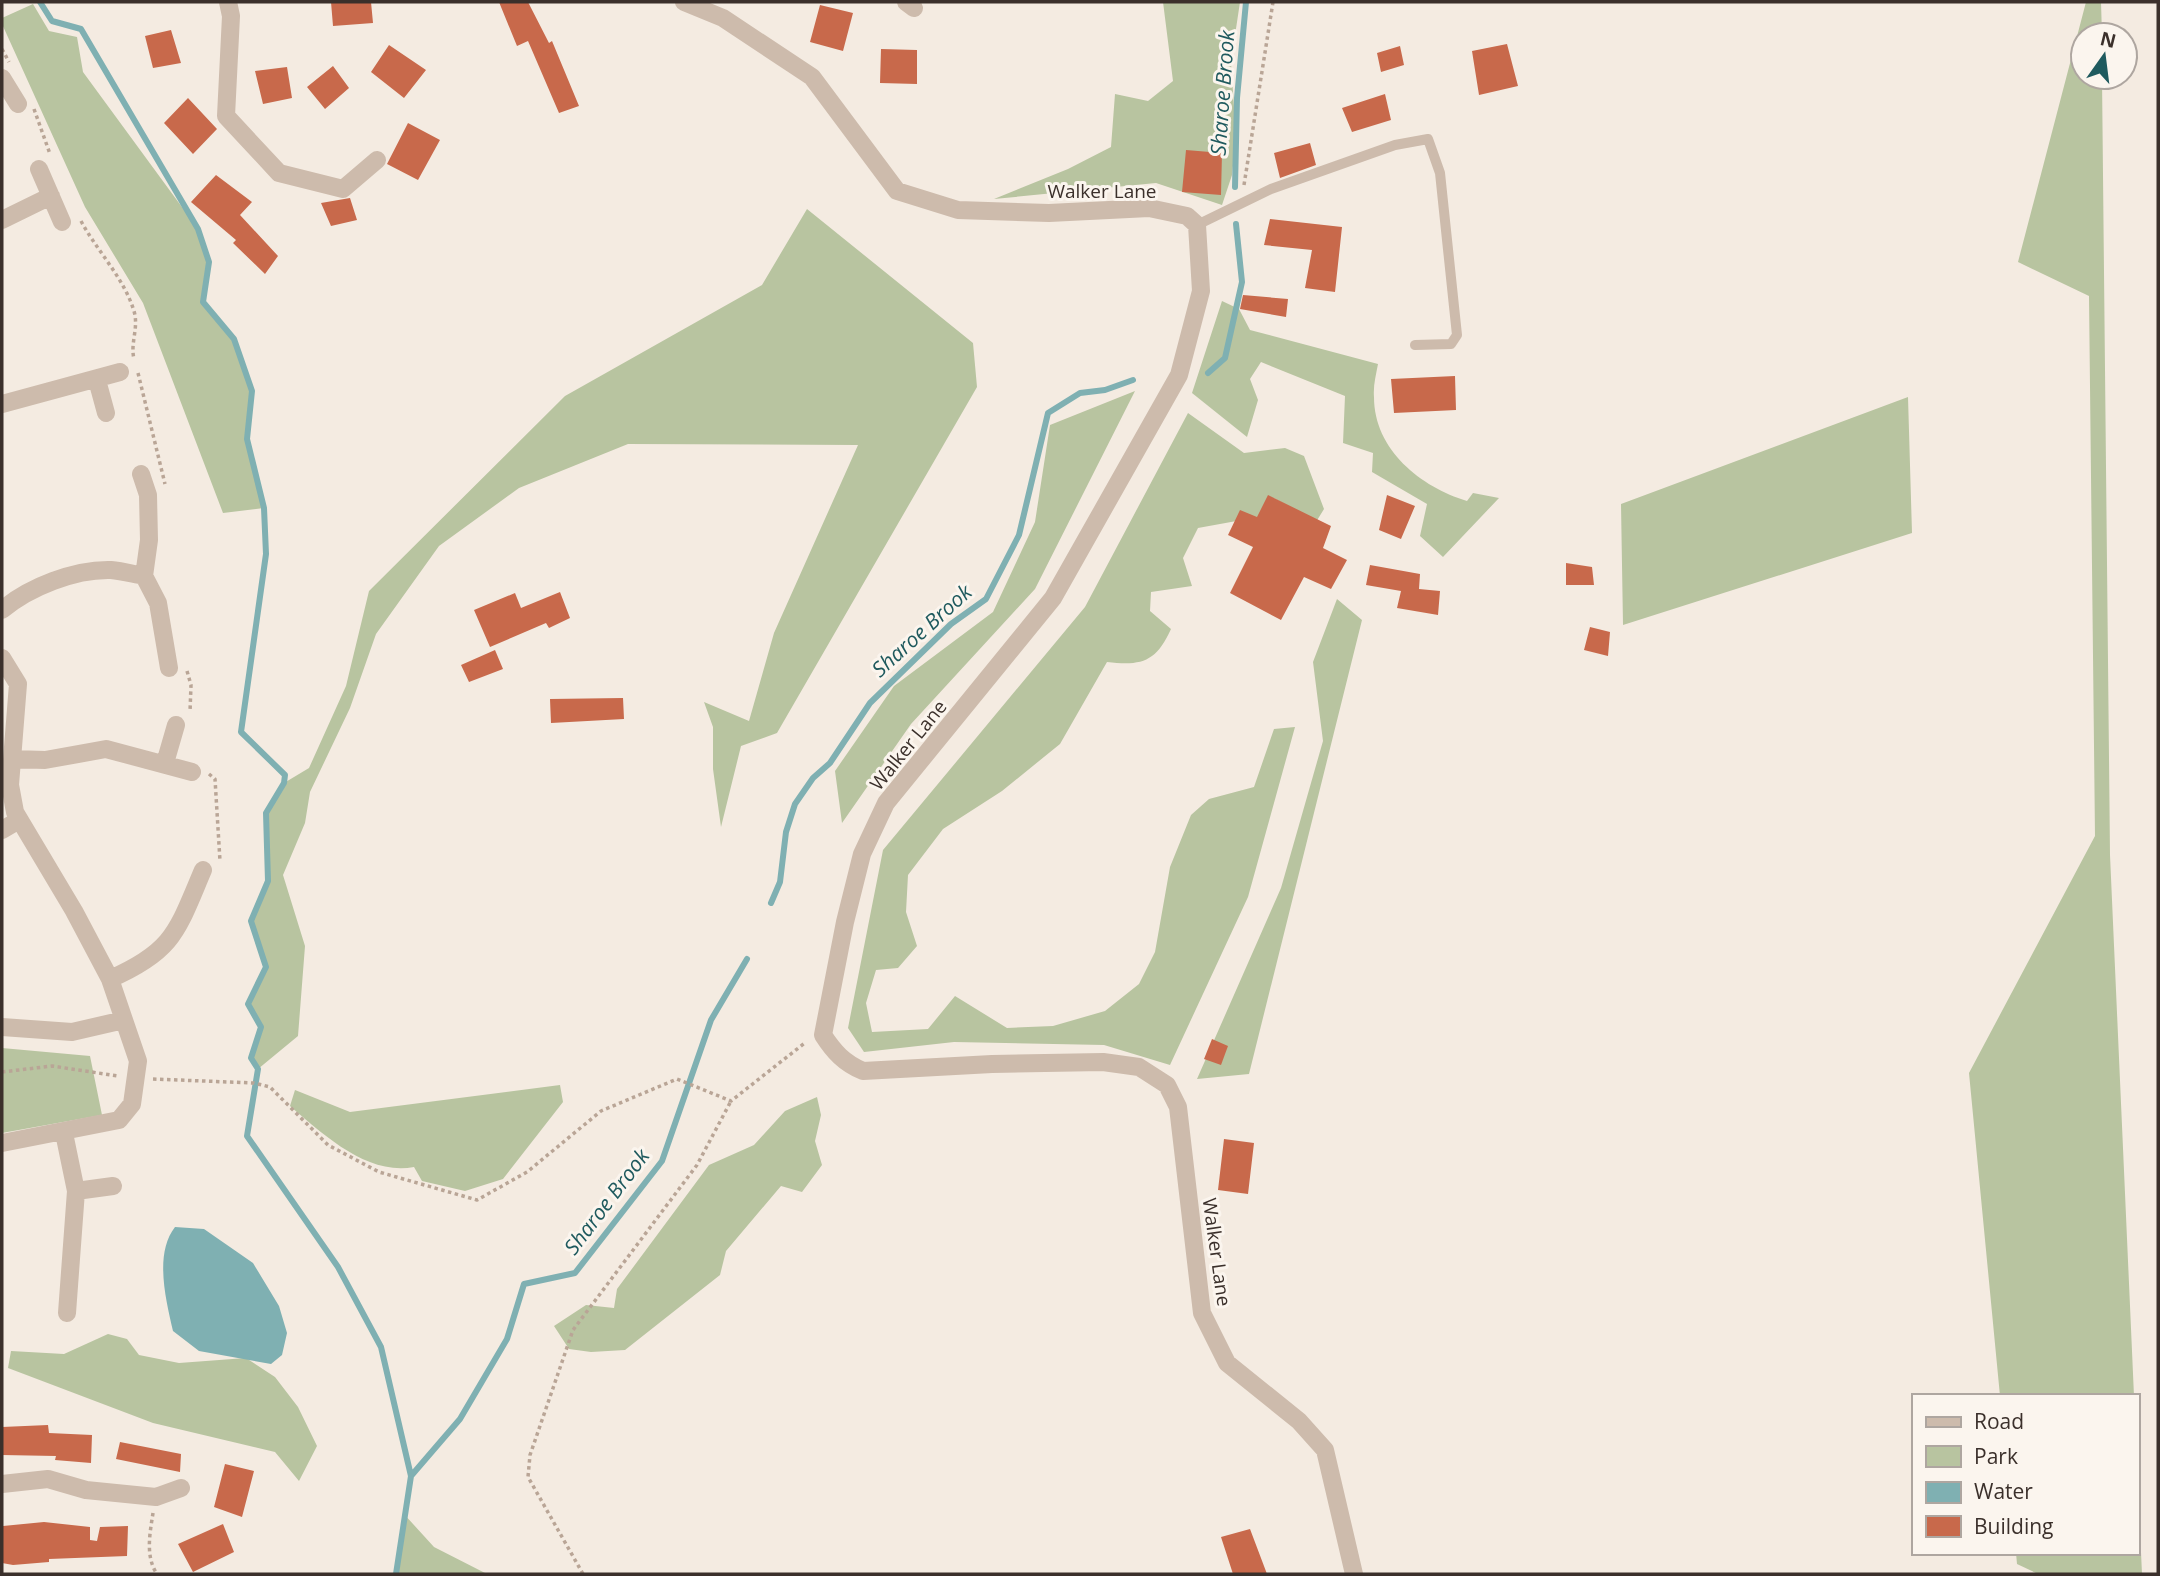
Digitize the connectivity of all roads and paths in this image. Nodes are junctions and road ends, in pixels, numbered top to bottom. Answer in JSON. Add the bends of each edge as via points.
{"nodes":[{"id":1,"x":228,"y":2,"type":"edge"},
{"id":2,"x":684,"y":2,"type":"edge"},
{"id":3,"x":1273,"y":2,"type":"edge"},
{"id":4,"x":2,"y":78,"type":"edge"},
{"id":5,"x":18,"y":104,"type":"dead end"},
{"id":6,"x":377,"y":160,"type":"dead end"},
{"id":7,"x":39,"y":169,"type":"dead end"},
{"id":8,"x":51,"y":196,"type":"junction"},
{"id":9,"x":1241,"y":205,"type":"junction"},
{"id":10,"x":2,"y":220,"type":"edge"},
{"id":11,"x":62,"y":222,"type":"dead end"},
{"id":12,"x":1197,"y":225,"type":"junction"},
{"id":13,"x":1415,"y":345,"type":"dead end"},
{"id":14,"x":120,"y":372,"type":"dead end"},
{"id":15,"x":97,"y":380,"type":"junction"},
{"id":16,"x":2,"y":404,"type":"edge"},
{"id":17,"x":106,"y":413,"type":"dead end"},
{"id":18,"x":141,"y":474,"type":"dead end"},
{"id":19,"x":144,"y":576,"type":"junction"},
{"id":20,"x":2,"y":610,"type":"edge"},
{"id":21,"x":2,"y":658,"type":"edge"},
{"id":22,"x":169,"y":668,"type":"dead end"},
{"id":23,"x":176,"y":725,"type":"dead end"},
{"id":24,"x":12,"y":759,"type":"junction"},
{"id":25,"x":165,"y":764,"type":"junction"},
{"id":26,"x":192,"y":772,"type":"dead end"},
{"id":27,"x":19,"y":820,"type":"junction"},
{"id":28,"x":2,"y":830,"type":"edge"},
{"id":29,"x":203,"y":870,"type":"dead end"},
{"id":30,"x":110,"y":979,"type":"junction"},
{"id":31,"x":124,"y":1020,"type":"junction"},
{"id":32,"x":2,"y":1027,"type":"edge"},
{"id":33,"x":823,"y":1035,"type":"junction"},
{"id":34,"x":257,"y":1084,"type":"dead end"},
{"id":35,"x":731,"y":1101,"type":"junction"},
{"id":36,"x":64,"y":1133,"type":"junction"},
{"id":37,"x":2,"y":1143,"type":"edge"},
{"id":38,"x":113,"y":1186,"type":"dead end"},
{"id":39,"x":76,"y":1191,"type":"junction"},
{"id":40,"x":67,"y":1313,"type":"dead end"},
{"id":41,"x":2,"y":1484,"type":"edge"},
{"id":42,"x":181,"y":1489,"type":"dead end"},
{"id":43,"x":156,"y":1497,"type":"junction"},
{"id":44,"x":157,"y":1574,"type":"edge"},
{"id":45,"x":583,"y":1574,"type":"edge"},
{"id":46,"x":1354,"y":1574,"type":"edge"}],
"edges":[{"from":1,"to":6,"type":"street","via":[[226,116],[279,173],[343,189]]},
{"from":2,"to":12,"type":"street","name":"Walker Lane","via":[[723,18],[812,77],[897,191],[957,210],[1049,213],[1149,208],[1187,216]]},
{"from":3,"to":9,"type":"path"},
{"from":4,"to":5,"type":"street"},
{"from":7,"to":8,"type":"street"},
{"from":8,"to":10,"type":"street"},
{"from":8,"to":11,"type":"street"},
{"from":9,"to":12,"type":"lane"},
{"from":9,"to":13,"type":"lane","via":[[1339,164],[1415,139],[1428,139],[1440,173],[1457,335],[1451,344]]},
{"from":12,"to":33,"type":"street","name":"Walker Lane","via":[[1201,291],[1179,375],[1053,597],[886,803],[862,854]]},
{"from":14,"to":15,"type":"street"},
{"from":15,"to":16,"type":"street"},
{"from":15,"to":17,"type":"street"},
{"from":18,"to":19,"type":"street","via":[[148,495]]},
{"from":19,"to":20,"type":"street","via":[[110,570],[60,579],[13,600]]},
{"from":19,"to":22,"type":"street","via":[[158,603]]},
{"from":21,"to":24,"type":"street","via":[[18,684]]},
{"from":23,"to":25,"type":"street"},
{"from":24,"to":25,"type":"street","via":[[45,760],[106,749]]},
{"from":24,"to":27,"type":"street","via":[[10,785]]},
{"from":25,"to":26,"type":"street"},
{"from":27,"to":28,"type":"street"},
{"from":27,"to":30,"type":"street"},
{"from":29,"to":30,"type":"street","via":[[164,948],[145,963]]},
{"from":30,"to":31,"type":"street"},
{"from":31,"to":32,"type":"street","via":[[72,1032]]},
{"from":31,"to":36,"type":"street","via":[[138,1061],[132,1104],[119,1120]]},
{"from":33,"to":35,"type":"path","via":[[805,1043]]},
{"from":33,"to":46,"type":"street","name":"Walker Lane","via":[[834,1053],[863,1072],[1103,1062],[1139,1067],[1167,1085],[1178,1107],[1202,1313],[1227,1363],[1299,1421],[1325,1450]]},
{"from":34,"to":35,"type":"path","via":[[270,1087],[328,1145],[379,1172],[477,1200],[527,1172],[601,1111],[677,1079]]},
{"from":35,"to":45,"type":"path","via":[[697,1165],[573,1330],[530,1455],[528,1477]]},
{"from":36,"to":37,"type":"street"},
{"from":36,"to":39,"type":"street"},
{"from":38,"to":39,"type":"street"},
{"from":39,"to":40,"type":"street"},
{"from":41,"to":43,"type":"street","via":[[48,1479],[86,1490]]},
{"from":42,"to":43,"type":"street"},
{"from":43,"to":44,"type":"path","via":[[149,1536],[151,1566]]}]}
